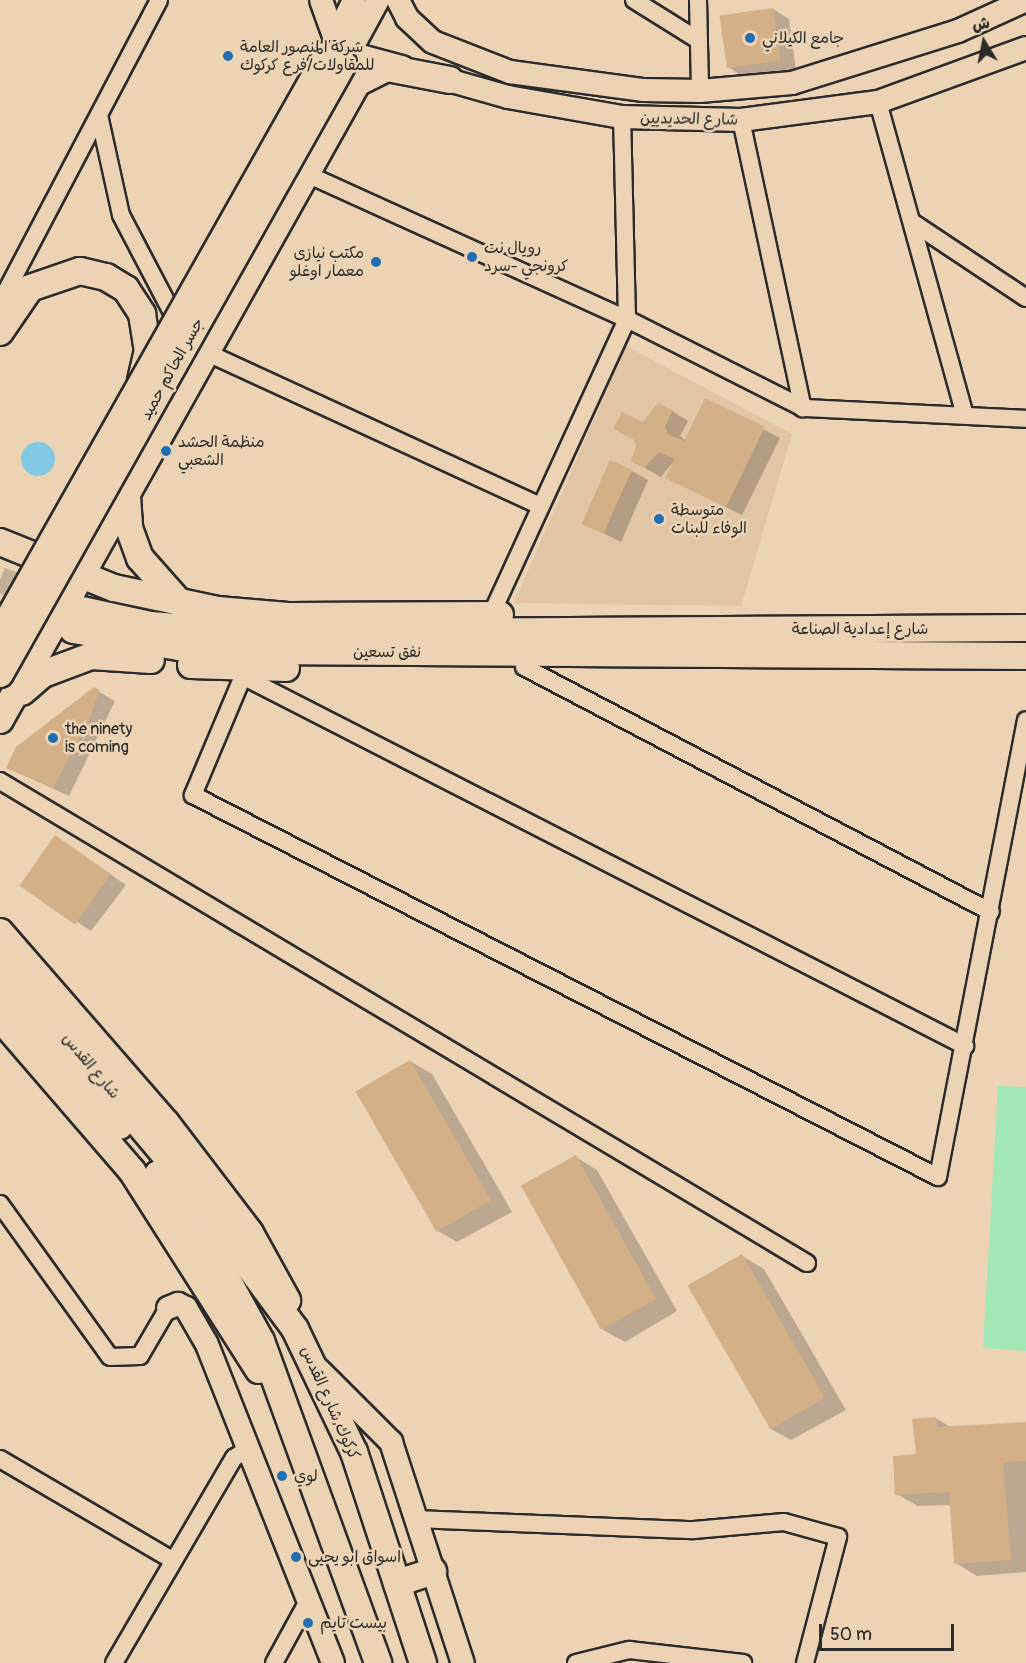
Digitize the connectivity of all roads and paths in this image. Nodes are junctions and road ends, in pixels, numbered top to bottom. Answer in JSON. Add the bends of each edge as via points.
{"nodes":[{"id":1,"x":159,"y":0,"type":"edge"},
{"id":2,"x":321,"y":0,"type":"edge"},
{"id":3,"x":354,"y":0,"type":"edge"},
{"id":4,"x":378,"y":0,"type":"edge"},
{"id":5,"x":398,"y":0,"type":"edge"},
{"id":6,"x":634,"y":0,"type":"edge"},
{"id":7,"x":698,"y":0,"type":"edge"},
{"id":8,"x":1026,"y":0,"type":"edge"},
{"id":9,"x":698,"y":40,"type":"junction"},
{"id":10,"x":1026,"y":48,"type":"edge"},
{"id":11,"x":339,"y":52,"type":"junction"},
{"id":12,"x":450,"y":81,"type":"junction"},
{"id":13,"x":792,"y":83,"type":"junction"},
{"id":14,"x":700,"y":91,"type":"junction"},
{"id":15,"x":878,"y":102,"type":"junction"},
{"id":16,"x":99,"y":115,"type":"junction"},
{"id":17,"x":797,"y":116,"type":"junction"},
{"id":18,"x":622,"y":117,"type":"junction"},
{"id":19,"x":741,"y":120,"type":"junction"},
{"id":20,"x":309,"y":175,"type":"junction"},
{"id":21,"x":912,"y":222,"type":"junction"},
{"id":22,"x":1026,"y":298,"type":"edge"},
{"id":23,"x":0,"y":303,"type":"edge"},
{"id":24,"x":627,"y":319,"type":"junction"},
{"id":25,"x":0,"y":332,"type":"edge"},
{"id":26,"x":207,"y":356,"type":"junction"},
{"id":27,"x":139,"y":388,"type":"junction"},
{"id":28,"x":803,"y":408,"type":"junction"},
{"id":29,"x":965,"y":415,"type":"junction"},
{"id":30,"x":1026,"y":419,"type":"edge"},
{"id":31,"x":127,"y":496,"type":"junction"},
{"id":32,"x":540,"y":506,"type":"junction"},
{"id":33,"x":0,"y":542,"type":"edge"},
{"id":34,"x":81,"y":577,"type":"junction"},
{"id":35,"x":183,"y":605,"type":"junction"},
{"id":36,"x":491,"y":615,"type":"junction"},
{"id":37,"x":78,"y":620,"type":"dead end"},
{"id":38,"x":1026,"y":628,"type":"edge"},
{"id":39,"x":0,"y":634,"type":"edge"},
{"id":40,"x":698,"y":641,"type":"junction"},
{"id":41,"x":1026,"y":656,"type":"edge"},
{"id":42,"x":524,"y":667,"type":"junction"},
{"id":43,"x":0,"y":674,"type":"edge"},
{"id":44,"x":246,"y":674,"type":"junction"},
{"id":45,"x":5,"y":711,"type":"edge"},
{"id":46,"x":1026,"y":720,"type":"edge"},
{"id":47,"x":0,"y":781,"type":"edge"},
{"id":48,"x":991,"y":912,"type":"junction"},
{"id":49,"x":0,"y":932,"type":"edge"},
{"id":50,"x":0,"y":959,"type":"edge"},
{"id":51,"x":0,"y":990,"type":"edge"},
{"id":52,"x":0,"y":1018,"type":"edge"},
{"id":53,"x":965,"y":1046,"type":"junction"},
{"id":54,"x":174,"y":1180,"type":"junction"},
{"id":55,"x":0,"y":1204,"type":"edge"},
{"id":56,"x":807,"y":1263,"type":"dead end"},
{"id":57,"x":168,"y":1308,"type":"joint"},
{"id":58,"x":295,"y":1329,"type":"junction"},
{"id":59,"x":319,"y":1370,"type":"junction"},
{"id":60,"x":292,"y":1423,"type":"junction"},
{"id":61,"x":250,"y":1447,"type":"junction"},
{"id":62,"x":0,"y":1459,"type":"edge"},
{"id":63,"x":415,"y":1519,"type":"junction"},
{"id":64,"x":172,"y":1560,"type":"junction"},
{"id":65,"x":433,"y":1571,"type":"junction"},
{"id":66,"x":397,"y":1583,"type":"junction"},
{"id":67,"x":309,"y":1599,"type":"junction"},
{"id":68,"x":632,"y":1656,"type":"edge"},
{"id":69,"x":114,"y":1663,"type":"edge"},
{"id":70,"x":274,"y":1663,"type":"edge"},
{"id":71,"x":333,"y":1663,"type":"edge"},
{"id":72,"x":378,"y":1663,"type":"edge"},
{"id":73,"x":423,"y":1663,"type":"edge"},
{"id":74,"x":463,"y":1663,"type":"edge"},
{"id":75,"x":576,"y":1663,"type":"edge"},
{"id":76,"x":743,"y":1663,"type":"edge"},
{"id":77,"x":805,"y":1663,"type":"edge"}],
"edges":[{"from":1,"to":16,"type":"street"},
{"from":2,"to":11,"type":"street"},
{"from":3,"to":11,"type":"street"},
{"from":4,"to":11,"type":"street"},
{"from":5,"to":14,"type":"street","name":"شارع الحديديين","via":[[407,18],[433,42],[510,72],[632,89]]},
{"from":6,"to":9,"type":"street"},
{"from":7,"to":9,"type":"street"},
{"from":8,"to":13,"type":"street","name":"شارع الحديديين","via":[[958,31]]},
{"from":9,"to":14,"type":"street"},
{"from":10,"to":15,"type":"street","name":"شارع الحديديين"},
{"from":11,"to":12,"type":"street","name":"شارع الحديديين"},
{"from":11,"to":27,"type":"main road","name":"جسر الحاكم حميد","bridge":true},
{"from":11,"to":43,"type":"main road","name":"جسر الحاكم حميد","bridge":true},
{"from":12,"to":18,"type":"street","name":"شارع الحديديين","via":[[508,97]]},
{"from":12,"to":20,"type":"main road","via":[[387,68],[372,70],[357,83]]},
{"from":13,"to":14,"type":"street","name":"شارع الحديديين"},
{"from":13,"to":17,"type":"street"},
{"from":15,"to":17,"type":"street","name":"شارع الحديديين"},
{"from":15,"to":21,"type":"street"},
{"from":16,"to":23,"type":"street"},
{"from":16,"to":26,"type":"street","via":[[113,190],[132,238],[178,325]]},
{"from":17,"to":19,"type":"street","name":"شارع الحديديين"},
{"from":18,"to":19,"type":"street","name":"شارع الحديديين"},
{"from":18,"to":24,"type":"street"},
{"from":19,"to":28,"type":"street"},
{"from":20,"to":24,"type":"street"},
{"from":20,"to":26,"type":"main road"},
{"from":21,"to":22,"type":"street"},
{"from":21,"to":29,"type":"street"},
{"from":24,"to":28,"type":"street"},
{"from":24,"to":32,"type":"street"},
{"from":25,"to":27,"type":"main road","bridge":true,"via":[[38,284],[80,271],[106,277],[126,289],[142,314],[148,350]]},
{"from":26,"to":31,"type":"main road"},
{"from":26,"to":32,"type":"street"},
{"from":27,"to":39,"type":"main road","name":"جسر الحاكم حميد","bridge":true},
{"from":28,"to":29,"type":"street"},
{"from":29,"to":30,"type":"street"},
{"from":31,"to":34,"type":"main road"},
{"from":31,"to":35,"type":"main road","via":[[129,528],[140,558],[158,584]]},
{"from":32,"to":36,"type":"street"},
{"from":33,"to":34,"type":"main road"},
{"from":34,"to":35,"type":"main road"},
{"from":34,"to":45,"type":"main road"},
{"from":35,"to":36,"type":"main road","via":[[288,616]]},
{"from":36,"to":40,"type":"main road","via":[[610,616]]},
{"from":37,"to":40,"type":"main road","name":"نفق تسعين","via":[[247,633]]},
{"from":38,"to":40,"type":"main road","name":"شارع إعدادية الصناعة"},
{"from":40,"to":41,"type":"main road","name":"شارع إعدادية الصناعة"},
{"from":40,"to":42,"type":"main road","via":[[604,666]]},
{"from":42,"to":44,"type":"main road"},
{"from":42,"to":48,"type":"street"},
{"from":44,"to":45,"type":"main road","via":[[91,656],[43,674]]},
{"from":44,"to":53,"type":"street"},
{"from":44,"to":53,"type":"street","via":[[193,795],[938,1177]]},
{"from":46,"to":48,"type":"street"},
{"from":47,"to":56,"type":"street"},
{"from":48,"to":53,"type":"street"},
{"from":49,"to":58,"type":"main road","via":[[166,1123],[250,1233],[282,1286]]},
{"from":50,"to":54,"type":"main road","name":"شارع القدس"},
{"from":51,"to":54,"type":"main road"},
{"from":52,"to":60,"type":"main road","via":[[132,1171]]},
{"from":54,"to":58,"type":"main road","name":"كركوك,شارع القدس"},
{"from":54,"to":60,"type":"main road","via":[[238,1293]]},
{"from":55,"to":57,"type":"street","via":[[110,1357],[140,1356]]},
{"from":57,"to":61,"type":"street","via":[[173,1304],[186,1308],[206,1342]]},
{"from":58,"to":59,"type":"main road","name":"كركوك,شارع القدس"},
{"from":59,"to":63,"type":"street","via":[[391,1442]]},
{"from":59,"to":66,"type":"main road","name":"كركوك,شارع القدس","via":[[354,1452]]},
{"from":60,"to":72,"type":"main road"},
{"from":61,"to":64,"type":"street","via":[[234,1458]]},
{"from":61,"to":67,"type":"street"},
{"from":62,"to":64,"type":"street"},
{"from":63,"to":65,"type":"street"},
{"from":63,"to":77,"type":"street","via":[[694,1530],[784,1522],[838,1537]]},
{"from":64,"to":69,"type":"street"},
{"from":65,"to":66,"type":"main road"},
{"from":65,"to":74,"type":"street"},
{"from":66,"to":73,"type":"main road","name":"كركوك,شارع القدس"},
{"from":67,"to":70,"type":"street"},
{"from":67,"to":71,"type":"street"},
{"from":68,"to":75,"type":"street"},
{"from":68,"to":76,"type":"street"}]}
